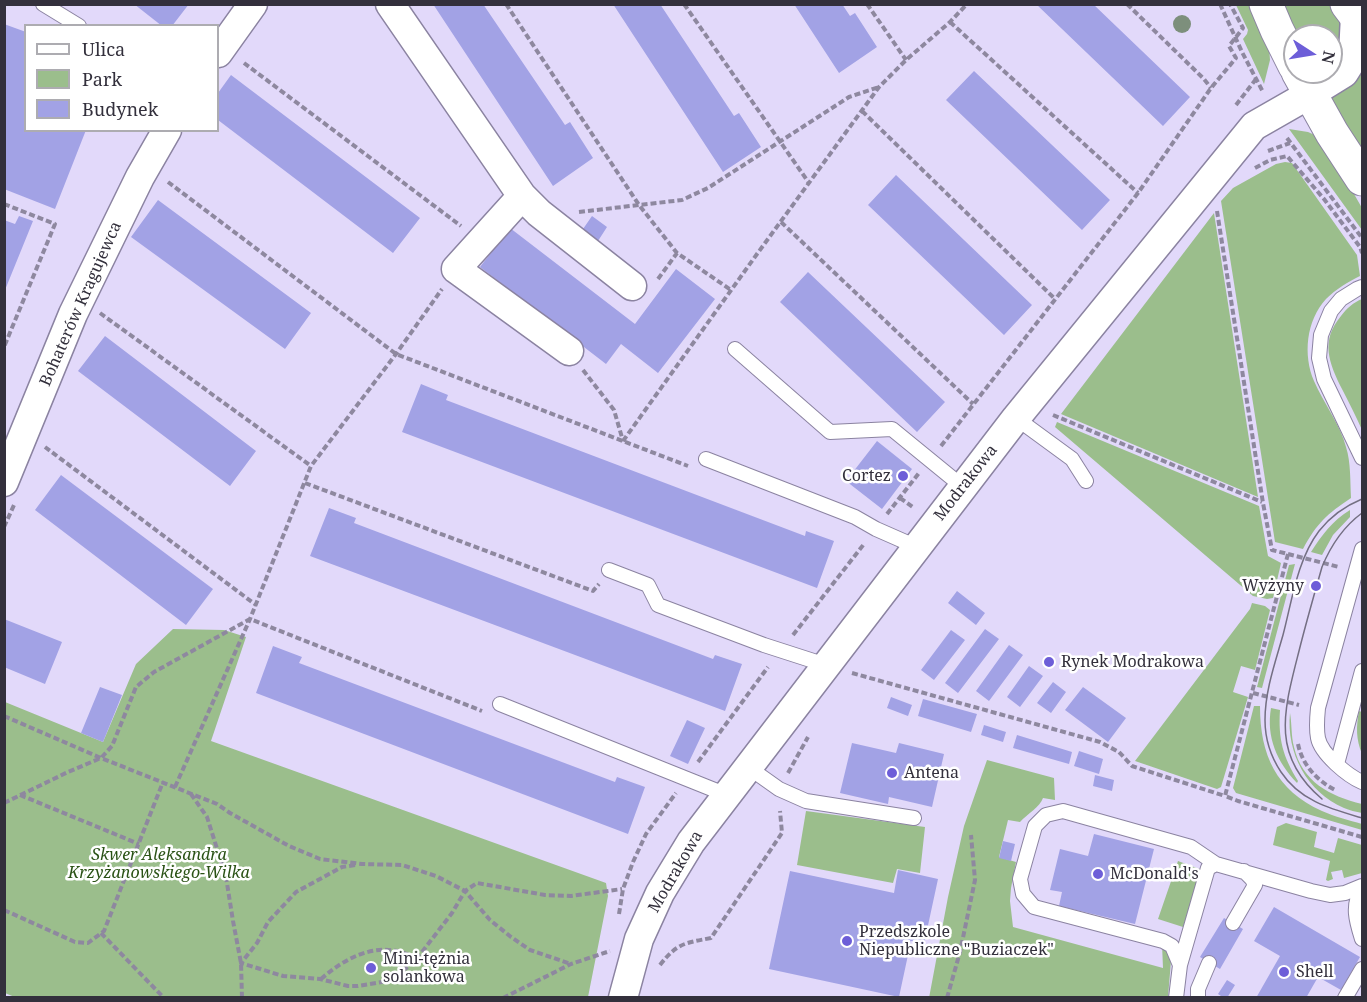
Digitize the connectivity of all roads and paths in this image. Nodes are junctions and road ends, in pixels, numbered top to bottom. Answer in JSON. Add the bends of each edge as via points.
{"nodes":[{"id":1,"x":43,"y":4,"type":"edge"},
{"id":2,"x":253,"y":4,"type":"edge"},
{"id":3,"x":390,"y":4,"type":"edge"},
{"id":4,"x":506,"y":4,"type":"edge"},
{"id":5,"x":684,"y":4,"type":"edge"},
{"id":6,"x":867,"y":4,"type":"edge"},
{"id":7,"x":967,"y":4,"type":"edge"},
{"id":8,"x":1127,"y":4,"type":"edge"},
{"id":9,"x":1220,"y":4,"type":"edge"},
{"id":10,"x":1230,"y":4,"type":"edge"},
{"id":11,"x":1266,"y":4,"type":"edge"},
{"id":12,"x":1355,"y":15,"type":"edge"},
{"id":13,"x":950,"y":22,"type":"junction"},
{"id":14,"x":76,"y":24,"type":"edge"},
{"id":15,"x":1235,"y":38,"type":"junction"},
{"id":16,"x":1283,"y":42,"type":"edge"},
{"id":17,"x":1242,"y":52,"type":"dead end"},
{"id":18,"x":228,"y":56,"type":"edge"},
{"id":19,"x":1236,"y":58,"type":"dead end"},
{"id":20,"x":906,"y":60,"type":"junction"},
{"id":21,"x":1343,"y":73,"type":"edge"},
{"id":22,"x":1294,"y":84,"type":"edge"},
{"id":23,"x":1305,"y":84,"type":"edge"},
{"id":24,"x":879,"y":87,"type":"junction"},
{"id":25,"x":1211,"y":88,"type":"dead end"},
{"id":26,"x":862,"y":111,"type":"junction"},
{"id":27,"x":166,"y":132,"type":"edge"},
{"id":28,"x":780,"y":141,"type":"junction"},
{"id":29,"x":1290,"y":143,"type":"dead end"},
{"id":30,"x":1287,"y":156,"type":"dead end"},
{"id":31,"x":162,"y":179,"type":"dead end"},
{"id":32,"x":1362,"y":179,"type":"edge"},
{"id":33,"x":809,"y":183,"type":"junction"},
{"id":34,"x":1138,"y":194,"type":"dead end"},
{"id":35,"x":4,"y":204,"type":"edge"},
{"id":36,"x":531,"y":204,"type":"junction"},
{"id":37,"x":639,"y":205,"type":"junction"},
{"id":38,"x":1217,"y":210,"type":"dead end"},
{"id":39,"x":781,"y":222,"type":"junction"},
{"id":40,"x":1362,"y":238,"type":"edge"},
{"id":41,"x":480,"y":241,"type":"junction"},
{"id":42,"x":1362,"y":254,"type":"edge"},
{"id":43,"x":456,"y":269,"type":"junction"},
{"id":44,"x":632,"y":286,"type":"dead end"},
{"id":45,"x":1362,"y":287,"type":"edge"},
{"id":46,"x":731,"y":290,"type":"junction"},
{"id":47,"x":1055,"y":299,"type":"dead end"},
{"id":48,"x":96,"y":309,"type":"dead end"},
{"id":49,"x":4,"y":347,"type":"edge"},
{"id":50,"x":735,"y":349,"type":"dead end"},
{"id":51,"x":569,"y":351,"type":"joint"},
{"id":52,"x":396,"y":354,"type":"junction"},
{"id":53,"x":973,"y":404,"type":"dead end"},
{"id":54,"x":1044,"y":412,"type":"dead end"},
{"id":55,"x":1016,"y":418,"type":"junction"},
{"id":56,"x":623,"y":441,"type":"junction"},
{"id":57,"x":40,"y":443,"type":"dead end"},
{"id":58,"x":1362,"y":458,"type":"edge"},
{"id":59,"x":706,"y":459,"type":"dead end"},
{"id":60,"x":310,"y":466,"type":"junction"},
{"id":61,"x":693,"y":468,"type":"dead end"},
{"id":62,"x":1086,"y":481,"type":"dead end"},
{"id":63,"x":4,"y":482,"type":"edge"},
{"id":64,"x":305,"y":483,"type":"junction"},
{"id":65,"x":963,"y":487,"type":"junction"},
{"id":66,"x":1263,"y":503,"type":"junction"},
{"id":67,"x":917,"y":547,"type":"junction"},
{"id":68,"x":1362,"y":549,"type":"edge"},
{"id":69,"x":1288,"y":554,"type":"junction"},
{"id":70,"x":609,"y":570,"type":"joint"},
{"id":71,"x":1356,"y":572,"type":"junction"},
{"id":72,"x":256,"y":605,"type":"junction"},
{"id":73,"x":250,"y":619,"type":"junction"},
{"id":74,"x":837,"y":668,"type":"junction"},
{"id":75,"x":1362,"y":671,"type":"edge"},
{"id":76,"x":1253,"y":693,"type":"junction"},
{"id":77,"x":500,"y":704,"type":"joint"},
{"id":78,"x":1299,"y":705,"type":"dead end"},
{"id":79,"x":4,"y":716,"type":"edge"},
{"id":80,"x":800,"y":749,"type":"dead end"},
{"id":81,"x":101,"y":758,"type":"junction"},
{"id":82,"x":1337,"y":764,"type":"junction"},
{"id":83,"x":748,"y":767,"type":"junction"},
{"id":84,"x":1362,"y":782,"type":"edge"},
{"id":85,"x":163,"y":783,"type":"junction"},
{"id":86,"x":175,"y":788,"type":"junction"},
{"id":87,"x":779,"y":789,"type":"junction"},
{"id":88,"x":190,"y":794,"type":"junction"},
{"id":89,"x":20,"y":795,"type":"junction"},
{"id":90,"x":727,"y":795,"type":"junction"},
{"id":91,"x":1225,"y":796,"type":"junction"},
{"id":92,"x":5,"y":803,"type":"edge"},
{"id":93,"x":914,"y":818,"type":"dead end"},
{"id":94,"x":971,"y":835,"type":"dead end"},
{"id":95,"x":1362,"y":837,"type":"edge"},
{"id":96,"x":139,"y":844,"type":"junction"},
{"id":97,"x":362,"y":864,"type":"junction"},
{"id":98,"x":1216,"y":864,"type":"junction"},
{"id":99,"x":1244,"y":871,"type":"junction"},
{"id":100,"x":1362,"y":888,"type":"edge"},
{"id":101,"x":623,"y":889,"type":"dead end"},
{"id":102,"x":465,"y":891,"type":"junction"},
{"id":103,"x":4,"y":910,"type":"edge"},
{"id":104,"x":1233,"y":923,"type":"dead end"},
{"id":105,"x":101,"y":933,"type":"junction"},
{"id":106,"x":1362,"y":939,"type":"edge"},
{"id":107,"x":611,"y":951,"type":"dead end"},
{"id":108,"x":415,"y":958,"type":"junction"},
{"id":109,"x":242,"y":963,"type":"junction"},
{"id":110,"x":1209,"y":963,"type":"dead end"},
{"id":111,"x":571,"y":964,"type":"junction"},
{"id":112,"x":1180,"y":965,"type":"junction"},
{"id":113,"x":1362,"y":969,"type":"edge"},
{"id":114,"x":658,"y":974,"type":"dead end"},
{"id":115,"x":320,"y":979,"type":"junction"},
{"id":116,"x":165,"y":998,"type":"edge"},
{"id":117,"x":242,"y":998,"type":"edge"},
{"id":118,"x":503,"y":998,"type":"edge"},
{"id":119,"x":623,"y":998,"type":"edge"},
{"id":120,"x":947,"y":998,"type":"edge"},
{"id":121,"x":1176,"y":998,"type":"edge"},
{"id":122,"x":1198,"y":998,"type":"edge"},
{"id":123,"x":1345,"y":998,"type":"edge"}],
"edges":[{"from":1,"to":14,"type":"lane"},
{"from":2,"to":18,"type":"street"},
{"from":3,"to":36,"type":"street"},
{"from":4,"to":37,"type":"path"},
{"from":5,"to":28,"type":"path"},
{"from":6,"to":20,"type":"path"},
{"from":7,"to":13,"type":"path"},
{"from":8,"to":25,"type":"path"},
{"from":9,"to":15,"type":"path"},
{"from":10,"to":15,"type":"path","via":[[1243,28]]},
{"from":11,"to":16,"type":"street"},
{"from":12,"to":21,"type":"street","name":"Modrakowa","via":[[1353,54]]},
{"from":13,"to":20,"type":"path"},
{"from":13,"to":34,"type":"path"},
{"from":15,"to":17,"type":"path"},
{"from":15,"to":19,"type":"path","via":[[1229,46]]},
{"from":18,"to":41,"type":"path"},
{"from":20,"to":24,"type":"path"},
{"from":22,"to":55,"type":"street","name":"Modrakowa","via":[[1254,126]]},
{"from":23,"to":32,"type":"street"},
{"from":24,"to":26,"type":"path"},
{"from":24,"to":28,"type":"path","via":[[849,97]]},
{"from":26,"to":33,"type":"path"},
{"from":26,"to":47,"type":"path"},
{"from":27,"to":63,"type":"street","name":"Bohaterów Kragujewca","via":[[73,314]]},
{"from":28,"to":33,"type":"path"},
{"from":28,"to":37,"type":"path","via":[[708,188],[682,200]]},
{"from":29,"to":40,"type":"path"},
{"from":30,"to":42,"type":"path","via":[[1360,246]]},
{"from":31,"to":52,"type":"path"},
{"from":33,"to":39,"type":"path"},
{"from":35,"to":49,"type":"path","via":[[56,224]]},
{"from":36,"to":37,"type":"path","via":[[561,214]]},
{"from":36,"to":41,"type":"street"},
{"from":36,"to":44,"type":"street"},
{"from":37,"to":46,"type":"path","via":[[676,253]]},
{"from":38,"to":66,"type":"path"},
{"from":39,"to":46,"type":"path"},
{"from":39,"to":53,"type":"path"},
{"from":41,"to":43,"type":"street"},
{"from":43,"to":51,"type":"street"},
{"from":43,"to":52,"type":"path"},
{"from":45,"to":58,"type":"lane","via":[[1341,299],[1331,311],[1321,335],[1319,358],[1324,379]]},
{"from":46,"to":56,"type":"path"},
{"from":48,"to":60,"type":"path"},
{"from":50,"to":65,"type":"lane","via":[[830,432],[892,429]]},
{"from":51,"to":56,"type":"path","via":[[614,410]]},
{"from":52,"to":56,"type":"path"},
{"from":52,"to":60,"type":"path"},
{"from":54,"to":66,"type":"path"},
{"from":55,"to":62,"type":"lane","via":[[1072,459]]},
{"from":55,"to":65,"type":"street","name":"Modrakowa"},
{"from":56,"to":61,"type":"path"},
{"from":57,"to":72,"type":"path"},
{"from":59,"to":67,"type":"lane","via":[[855,516]]},
{"from":60,"to":64,"type":"path"},
{"from":64,"to":70,"type":"path","via":[[593,591]]},
{"from":64,"to":72,"type":"path"},
{"from":65,"to":67,"type":"street","name":"Modrakowa"},
{"from":66,"to":69,"type":"path","via":[[1272,550]]},
{"from":67,"to":74,"type":"street","name":"Modrakowa"},
{"from":68,"to":71,"type":"lane"},
{"from":69,"to":71,"type":"path"},
{"from":69,"to":76,"type":"path"},
{"from":70,"to":74,"type":"lane","via":[[648,585],[658,605]]},
{"from":71,"to":82,"type":"lane","via":[[1316,723],[1318,740]]},
{"from":72,"to":73,"type":"path"},
{"from":73,"to":77,"type":"path","via":[[482,711]]},
{"from":73,"to":81,"type":"path","via":[[154,672],[136,687],[112,746]]},
{"from":73,"to":86,"type":"path"},
{"from":74,"to":83,"type":"street","name":"Modrakowa"},
{"from":74,"to":91,"type":"path","via":[[1100,742],[1119,752],[1132,766]]},
{"from":75,"to":82,"type":"lane"},
{"from":76,"to":78,"type":"path"},
{"from":76,"to":91,"type":"path"},
{"from":77,"to":90,"type":"lane"},
{"from":79,"to":81,"type":"path"},
{"from":80,"to":87,"type":"path"},
{"from":81,"to":85,"type":"path"},
{"from":81,"to":89,"type":"path"},
{"from":82,"to":84,"type":"lane"},
{"from":83,"to":87,"type":"lane"},
{"from":83,"to":90,"type":"street","name":"Modrakowa"},
{"from":85,"to":86,"type":"path"},
{"from":85,"to":96,"type":"path"},
{"from":86,"to":88,"type":"path"},
{"from":87,"to":93,"type":"lane","via":[[806,801]]},
{"from":87,"to":114,"type":"path","via":[[782,833],[711,938],[684,943],[670,951]]},
{"from":88,"to":97,"type":"path","via":[[217,804],[289,846],[320,859]]},
{"from":88,"to":109,"type":"path","via":[[207,817],[226,877]]},
{"from":89,"to":92,"type":"path"},
{"from":89,"to":96,"type":"path"},
{"from":90,"to":119,"type":"street","name":"Modrakowa","via":[[691,842],[660,893],[639,939]]},
{"from":91,"to":95,"type":"path"},
{"from":94,"to":120,"type":"path","via":[[975,880]]},
{"from":96,"to":105,"type":"path"},
{"from":97,"to":102,"type":"path","via":[[402,865]]},
{"from":97,"to":109,"type":"path","via":[[342,867],[296,892],[268,922]]},
{"from":98,"to":99,"type":"lane"},
{"from":98,"to":112,"type":"lane","via":[[1208,868]]},
{"from":98,"to":112,"type":"lane","via":[[1191,847],[1063,811],[1046,814],[1035,826],[1020,879],[1023,894],[1034,907],[1163,940],[1172,946]]},
{"from":99,"to":100,"type":"lane","via":[[1330,895]]},
{"from":99,"to":104,"type":"lane","via":[[1255,885]]},
{"from":100,"to":106,"type":"lane","via":[[1356,912]]},
{"from":101,"to":102,"type":"path","via":[[572,896],[545,895],[477,883]]},
{"from":102,"to":108,"type":"path"},
{"from":102,"to":111,"type":"path","via":[[511,938],[530,950]]},
{"from":103,"to":105,"type":"path","via":[[75,942],[88,943]]},
{"from":105,"to":116,"type":"path"},
{"from":107,"to":111,"type":"path"},
{"from":108,"to":115,"type":"path","via":[[400,973],[382,982],[348,986]]},
{"from":108,"to":115,"type":"path","via":[[406,952],[386,949],[366,953],[336,966]]},
{"from":109,"to":115,"type":"path","via":[[283,976]]},
{"from":109,"to":117,"type":"path"},
{"from":110,"to":122,"type":"lane"},
{"from":111,"to":118,"type":"path"},
{"from":112,"to":121,"type":"lane"},
{"from":113,"to":123,"type":"lane"}]}
